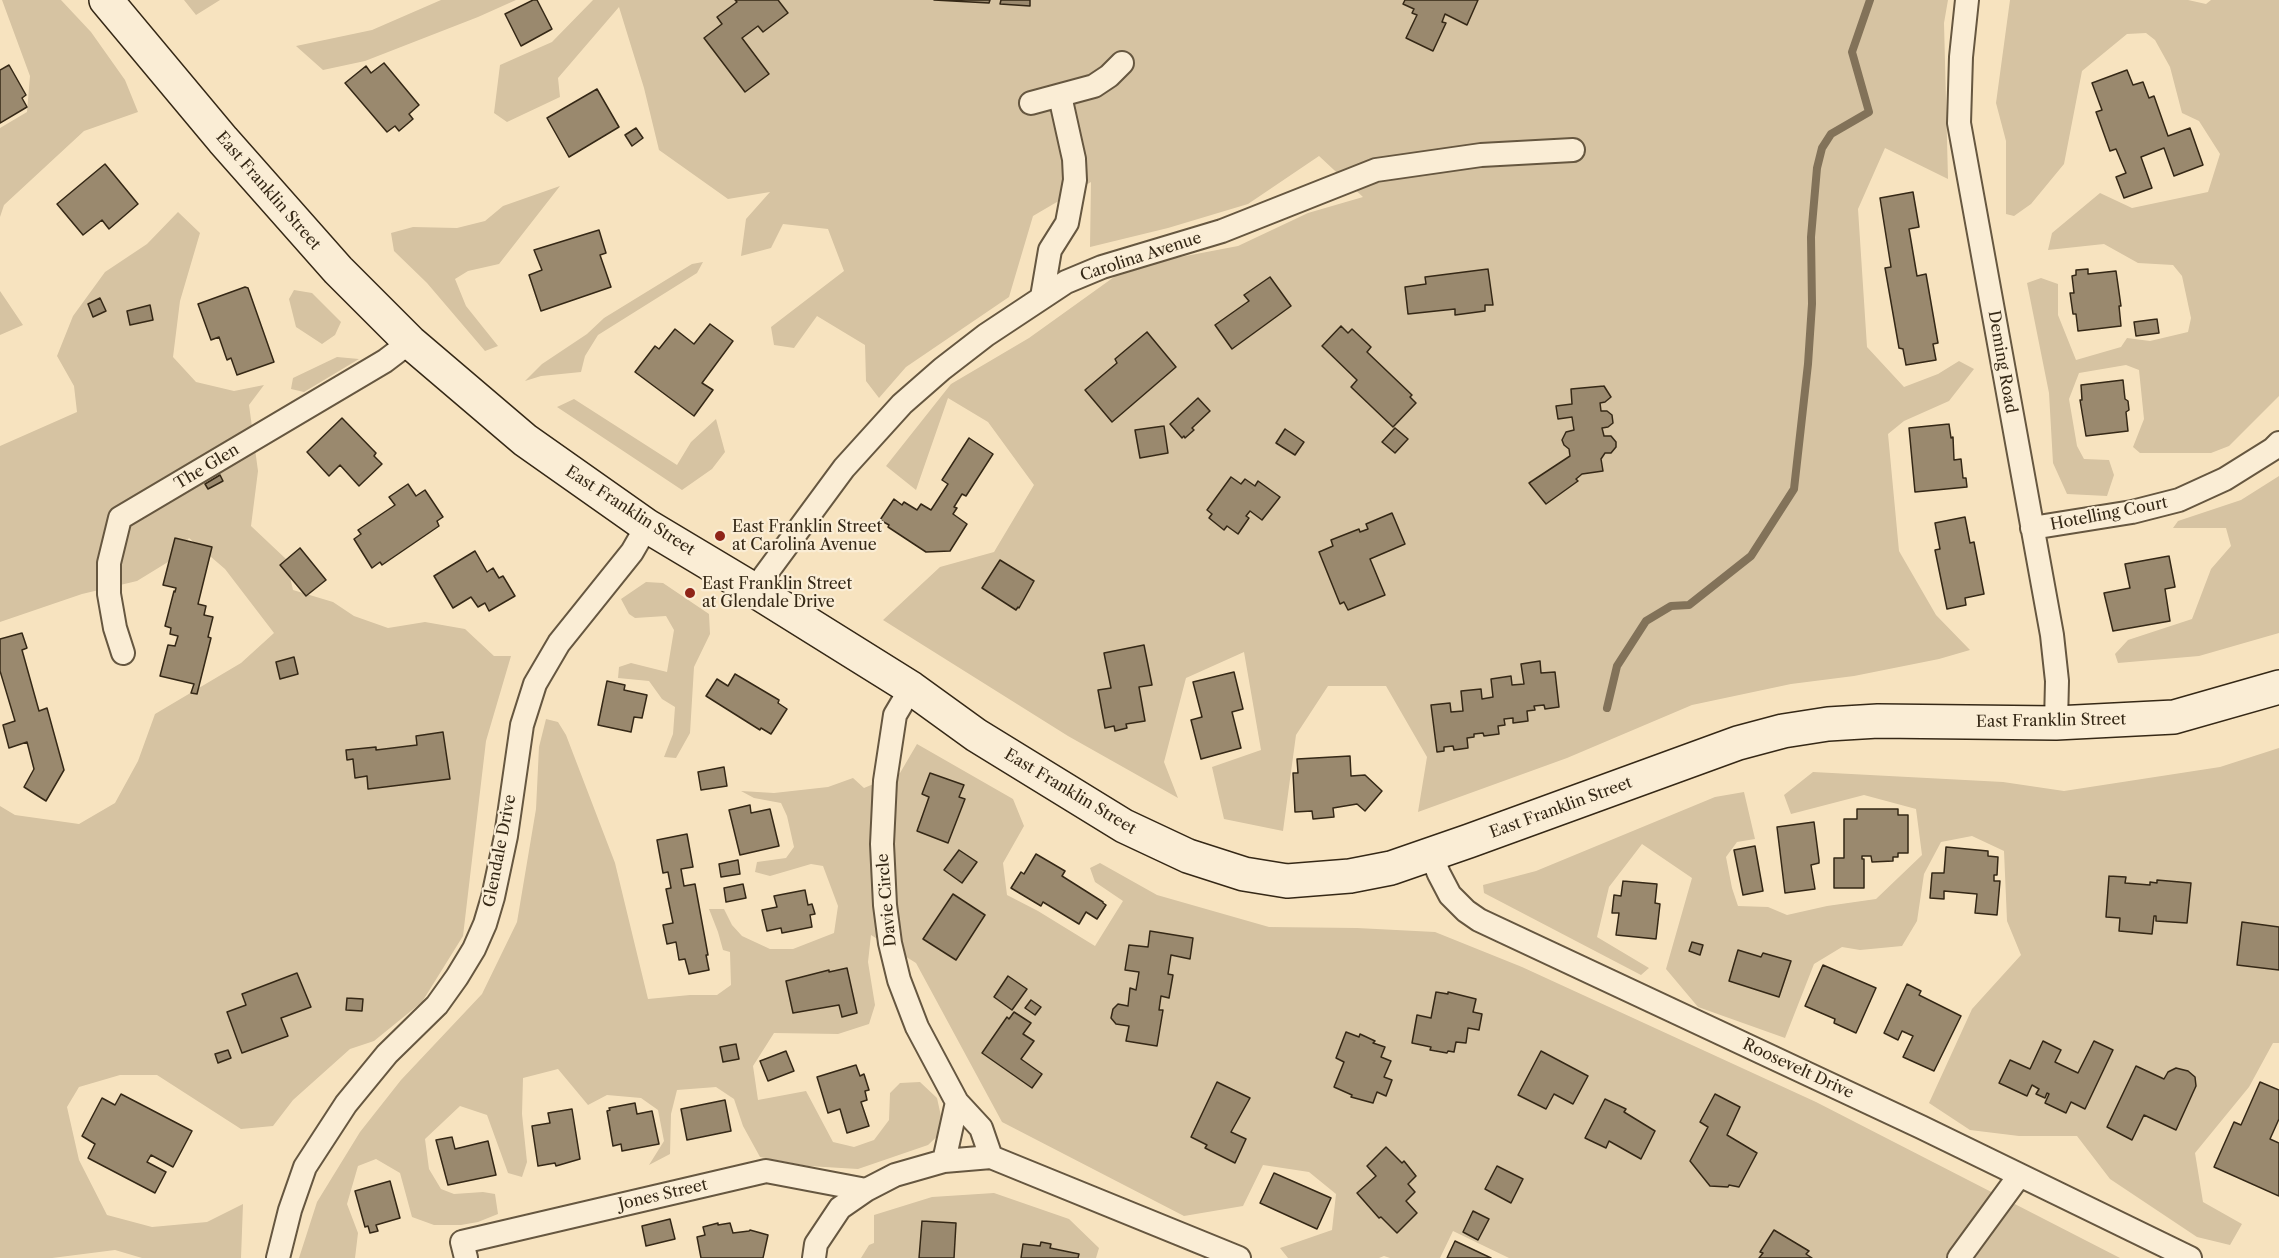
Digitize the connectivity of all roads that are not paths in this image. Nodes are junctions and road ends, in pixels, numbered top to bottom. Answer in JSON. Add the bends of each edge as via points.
{"nodes":[{"id":1,"x":106,"y":0,"type":"edge"},
{"id":2,"x":1967,"y":0,"type":"edge"},
{"id":3,"x":1122,"y":63,"type":"dead end"},
{"id":4,"x":1060,"y":96,"type":"junction"},
{"id":5,"x":1031,"y":103,"type":"dead end"},
{"id":6,"x":1573,"y":150,"type":"dead end"},
{"id":7,"x":1042,"y":297,"type":"junction"},
{"id":8,"x":410,"y":342,"type":"junction"},
{"id":9,"x":2279,"y":443,"type":"edge"},
{"id":10,"x":647,"y":526,"type":"junction"},
{"id":11,"x":2032,"y":528,"type":"junction"},
{"id":12,"x":754,"y":590,"type":"junction"},
{"id":13,"x":123,"y":653,"type":"dead end"},
{"id":14,"x":2279,"y":687,"type":"edge"},
{"id":15,"x":911,"y":688,"type":"junction"},
{"id":16,"x":2056,"y":723,"type":"junction"},
{"id":17,"x":1431,"y":855,"type":"junction"},
{"id":18,"x":957,"y":1102,"type":"junction"},
{"id":19,"x":991,"y":1157,"type":"junction"},
{"id":20,"x":944,"y":1161,"type":"junction"},
{"id":21,"x":2019,"y":1176,"type":"junction"},
{"id":22,"x":866,"y":1190,"type":"junction"},
{"id":23,"x":464,"y":1250,"type":"edge"},
{"id":24,"x":278,"y":1258,"type":"edge"},
{"id":25,"x":814,"y":1258,"type":"edge"},
{"id":26,"x":1239,"y":1258,"type":"edge"},
{"id":27,"x":1959,"y":1258,"type":"edge"},
{"id":28,"x":2190,"y":1258,"type":"edge"}],
"edges":[{"from":1,"to":8,"type":"main road","name":"East Franklin Street","via":[[302,232]]},
{"from":2,"to":11,"type":"street","name":"Deming Road","via":[[1959,123]]},
{"from":3,"to":4,"type":"street","via":[[1094,86]]},
{"from":4,"to":5,"type":"street"},
{"from":4,"to":7,"type":"street","via":[[1075,180],[1067,223],[1050,250]]},
{"from":6,"to":7,"type":"street","name":"Carolina Avenue","via":[[1481,155],[1376,170],[1222,231],[1102,267]]},
{"from":7,"to":12,"type":"street","name":"Carolina Avenue","via":[[977,342],[902,404],[844,468]]},
{"from":8,"to":10,"type":"main road","name":"East Franklin Street","via":[[525,440]]},
{"from":8,"to":13,"type":"street","name":"The Glen","via":[[385,361],[120,518],[108,563],[109,594]]},
{"from":9,"to":11,"type":"street","name":"Hotelling Court","via":[[2225,479],[2178,500],[2132,512]]},
{"from":10,"to":12,"type":"main road","name":"East Franklin Street"},
{"from":10,"to":24,"type":"street","name":"Glendale Drive","via":[[632,552],[559,643],[535,684],[522,725],[493,897],[474,949],[436,1005],[387,1054],[346,1104],[305,1167]]},
{"from":11,"to":16,"type":"street","name":"Deming Road","via":[[2052,635]]},
{"from":12,"to":15,"type":"main road","name":"East Franklin Street"},
{"from":14,"to":16,"type":"main road","name":"East Franklin Street","via":[[2174,717]]},
{"from":15,"to":17,"type":"main road","name":"East Franklin Street","via":[[976,735],[1124,826],[1188,856],[1244,874],[1287,881],[1350,876]]},
{"from":15,"to":18,"type":"street","name":"Davie Circle","via":[[895,715],[885,781],[885,905],[899,980],[917,1027]]},
{"from":16,"to":17,"type":"main road","name":"East Franklin Street","via":[[1878,721],[1783,731],[1738,743]]},
{"from":17,"to":21,"type":"street","name":"Roosevelt Drive","via":[[1450,895],[1479,920]]},
{"from":18,"to":19,"type":"street","name":"Davie Circle","via":[[981,1128]]},
{"from":18,"to":20,"type":"street"},
{"from":19,"to":20,"type":"street"},
{"from":19,"to":26,"type":"street"},
{"from":20,"to":22,"type":"street","via":[[895,1175]]},
{"from":21,"to":27,"type":"street"},
{"from":21,"to":28,"type":"street","name":"Roosevelt Drive"},
{"from":22,"to":23,"type":"street","name":"Jones Street","via":[[766,1171]]},
{"from":22,"to":25,"type":"street","via":[[840,1208],[816,1244]]}]}
